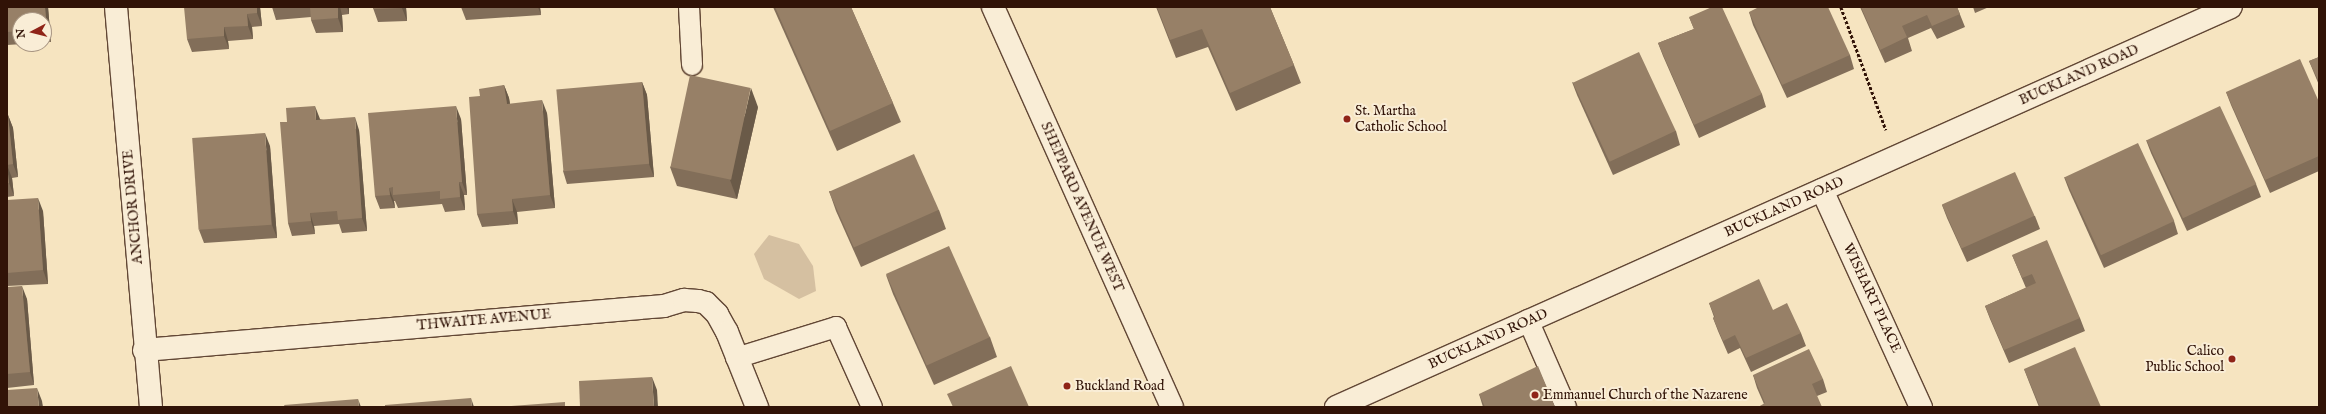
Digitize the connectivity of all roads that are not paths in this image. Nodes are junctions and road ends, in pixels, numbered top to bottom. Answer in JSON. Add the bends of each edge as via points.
{"nodes":[{"id":1,"x":116,"y":7,"type":"edge"},
{"id":2,"x":688,"y":7,"type":"edge"},
{"id":3,"x":993,"y":7,"type":"edge"},
{"id":4,"x":2231,"y":7,"type":"edge"},
{"id":5,"x":692,"y":65,"type":"dead end"},
{"id":6,"x":1822,"y":190,"type":"junction"},
{"id":7,"x":1528,"y":320,"type":"junction"},
{"id":8,"x":144,"y":350,"type":"junction"},
{"id":9,"x":736,"y":358,"type":"junction"},
{"id":10,"x":151,"y":407,"type":"edge"},
{"id":11,"x":757,"y":407,"type":"edge"},
{"id":12,"x":872,"y":407,"type":"edge"},
{"id":13,"x":1172,"y":407,"type":"edge"},
{"id":14,"x":1336,"y":407,"type":"edge"},
{"id":15,"x":1566,"y":407,"type":"edge"},
{"id":16,"x":1921,"y":407,"type":"edge"}],
"edges":[{"from":1,"to":8,"type":"street","name":"ANCHOR DRIVE"},
{"from":2,"to":5,"type":"lane"},
{"from":3,"to":13,"type":"street","name":"SHEPPARD AVENUE WEST"},
{"from":4,"to":6,"type":"street","name":"BUCKLAND ROAD"},
{"from":6,"to":7,"type":"street","name":"BUCKLAND ROAD"},
{"from":6,"to":16,"type":"street","name":"WISHART PLACE"},
{"from":7,"to":14,"type":"street","name":"BUCKLAND ROAD"},
{"from":7,"to":15,"type":"lane"},
{"from":8,"to":9,"type":"street","name":"THWAITE AVENUE","via":[[664,306],[684,300],[706,303],[717,314],[727,332]]},
{"from":8,"to":10,"type":"street","name":"ANCHOR DRIVE"},
{"from":9,"to":11,"type":"street","name":"THWAITE AVENUE"},
{"from":9,"to":12,"type":"lane","via":[[836,327]]}]}
